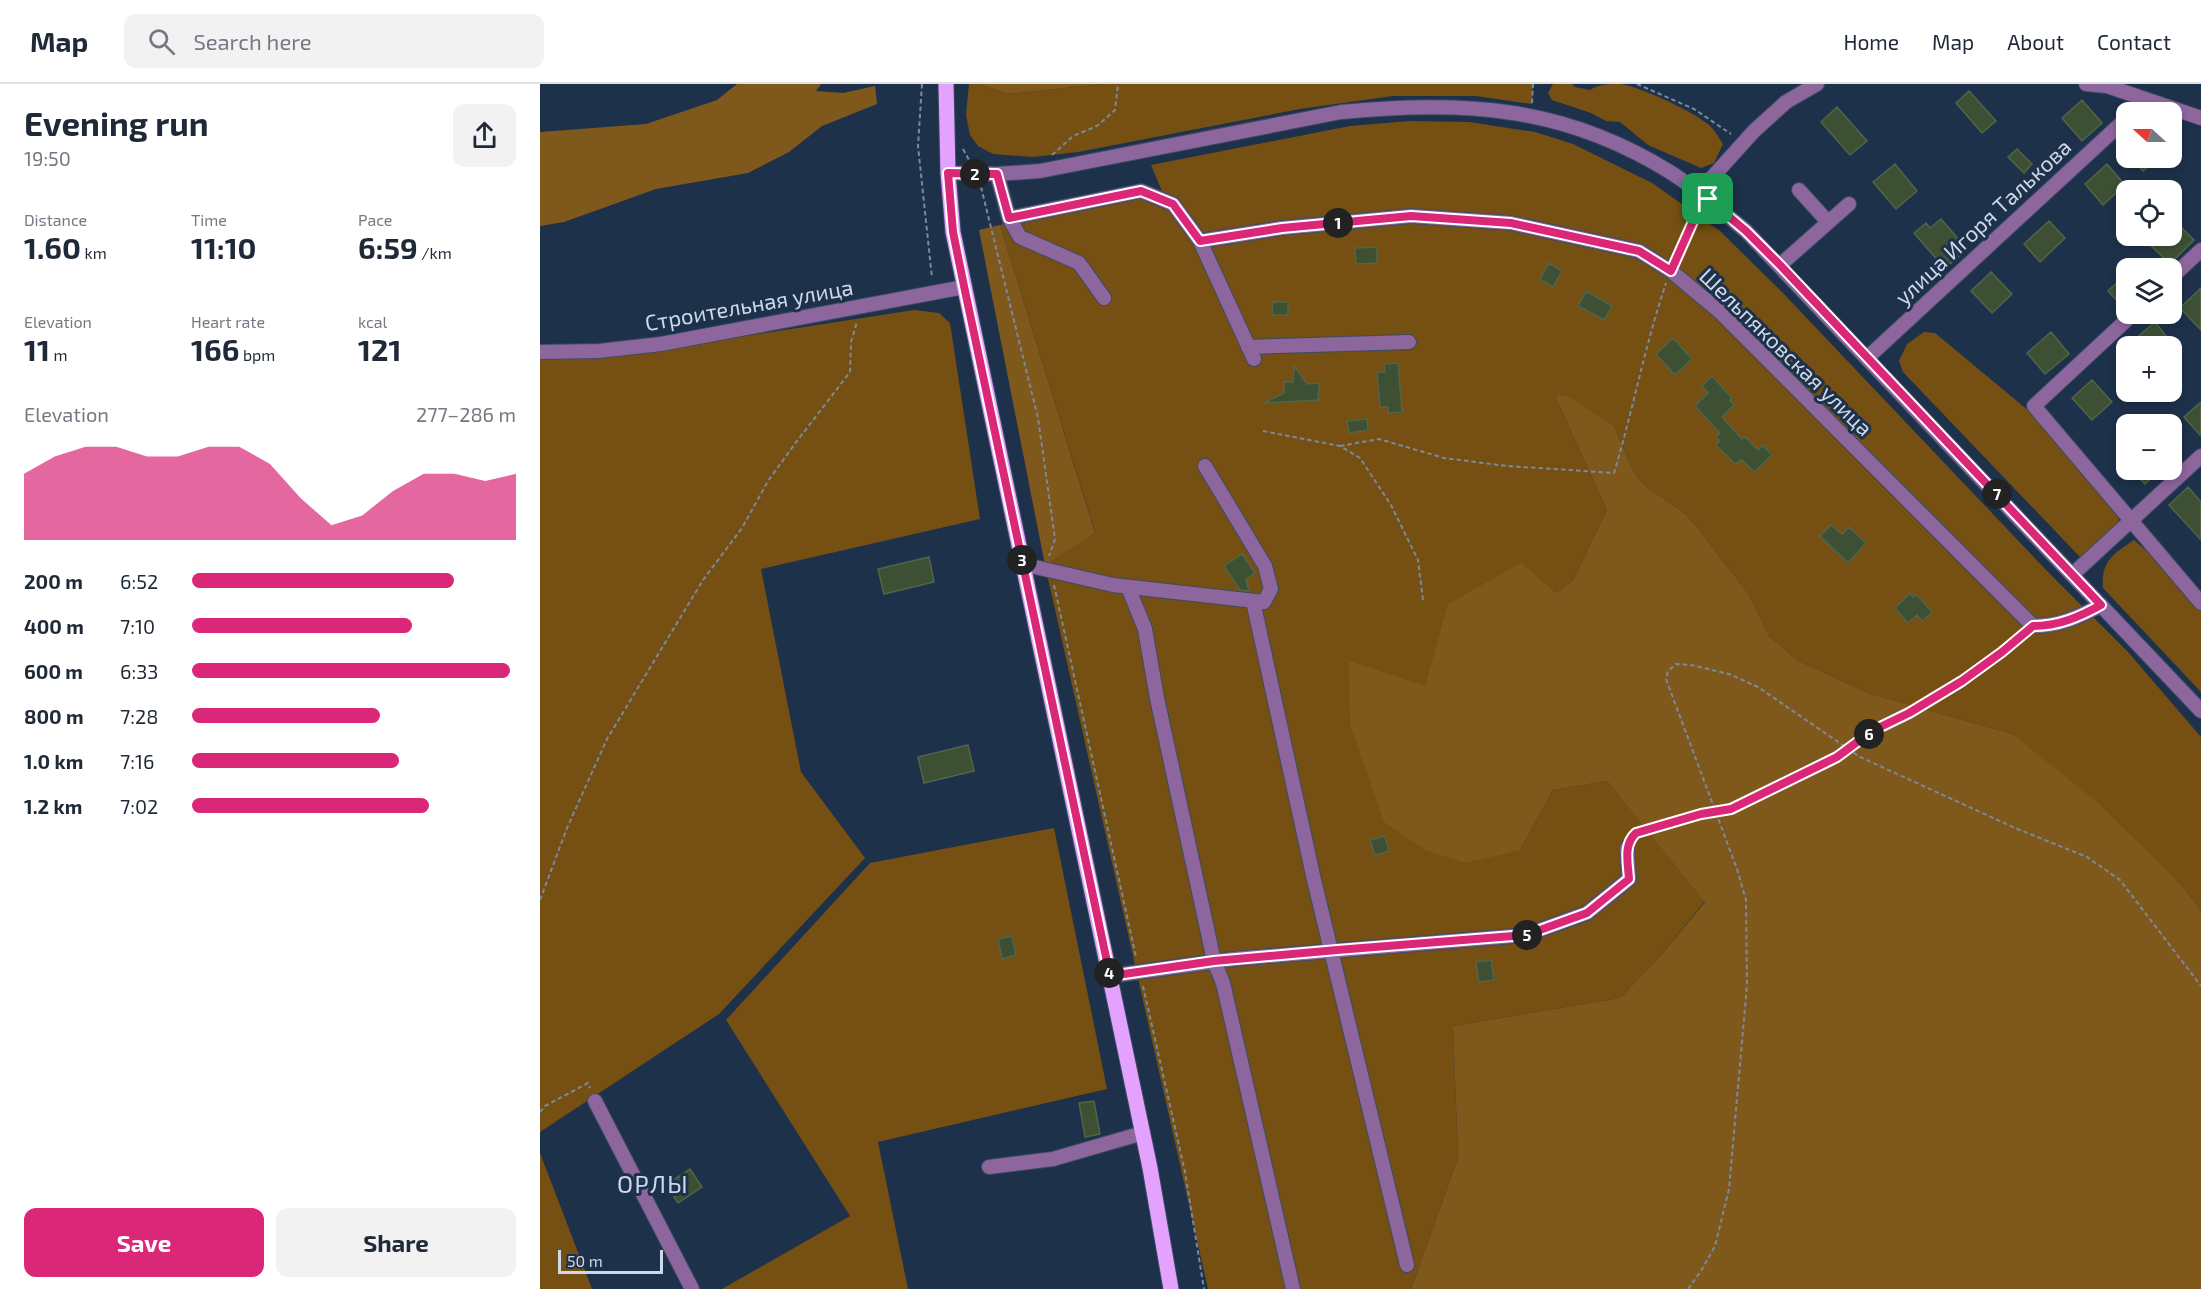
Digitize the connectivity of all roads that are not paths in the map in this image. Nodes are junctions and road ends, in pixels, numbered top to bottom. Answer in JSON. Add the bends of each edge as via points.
{"nodes":[{"id":1,"x":946,"y":84,"type":"edge"},
{"id":2,"x":1817,"y":84,"type":"edge"},
{"id":3,"x":2086,"y":84,"type":"edge"},
{"id":4,"x":2146,"y":100,"type":"joint"},
{"id":5,"x":2201,"y":118,"type":"edge"},
{"id":6,"x":2116,"y":128,"type":"edge"},
{"id":7,"x":948,"y":173,"type":"junction"},
{"id":8,"x":997,"y":174,"type":"junction"},
{"id":9,"x":1799,"y":189,"type":"dead end"},
{"id":10,"x":1703,"y":196,"type":"junction"},
{"id":11,"x":1849,"y":204,"type":"dead end"},
{"id":12,"x":1009,"y":218,"type":"junction"},
{"id":13,"x":1828,"y":222,"type":"junction"},
{"id":14,"x":1200,"y":241,"type":"junction"},
{"id":15,"x":2201,"y":250,"type":"edge"},
{"id":16,"x":1780,"y":265,"type":"junction"},
{"id":17,"x":2182,"y":268,"type":"edge"},
{"id":18,"x":964,"y":286,"type":"junction"},
{"id":19,"x":1104,"y":298,"type":"dead end"},
{"id":20,"x":2122,"y":324,"type":"edge"},
{"id":21,"x":1409,"y":342,"type":"dead end"},
{"id":22,"x":540,"y":352,"type":"edge"},
{"id":23,"x":1867,"y":358,"type":"junction"},
{"id":24,"x":2201,"y":456,"type":"edge"},
{"id":25,"x":1205,"y":466,"type":"dead end"},
{"id":26,"x":2132,"y":521,"type":"junction"},
{"id":27,"x":1022,"y":564,"type":"junction"},
{"id":28,"x":2073,"y":574,"type":"junction"},
{"id":29,"x":1128,"y":587,"type":"junction"},
{"id":30,"x":1253,"y":601,"type":"junction"},
{"id":31,"x":2201,"y":603,"type":"edge"},
{"id":32,"x":2101,"y":605,"type":"junction"},
{"id":33,"x":2201,"y":711,"type":"edge"},
{"id":34,"x":1627,"y":848,"type":"road end"},
{"id":35,"x":1332,"y":950,"type":"junction"},
{"id":36,"x":1214,"y":961,"type":"junction"},
{"id":37,"x":1110,"y":976,"type":"junction"},
{"id":38,"x":595,"y":1101,"type":"road end"},
{"id":39,"x":1143,"y":1133,"type":"junction"},
{"id":40,"x":989,"y":1167,"type":"dead end"},
{"id":41,"x":1407,"y":1265,"type":"dead end"},
{"id":42,"x":692,"y":1289,"type":"edge"},
{"id":43,"x":1171,"y":1289,"type":"edge"},
{"id":44,"x":1293,"y":1289,"type":"edge"}],
"edges":[{"from":1,"to":7,"type":"main road"},
{"from":2,"to":10,"type":"street","via":[[1786,102],[1743,142]]},
{"from":3,"to":4,"type":"street","via":[[2107,86]]},
{"from":4,"to":5,"type":"street"},
{"from":6,"to":23,"type":"street","name":"улица Игоря Талькова"},
{"from":7,"to":8,"type":"street"},
{"from":7,"to":18,"type":"main road","via":[[953,232]]},
{"from":8,"to":10,"type":"street","via":[[1040,171],[1341,112],[1443,106],[1500,110],[1560,122],[1624,147],[1670,172]]},
{"from":8,"to":12,"type":"street"},
{"from":9,"to":13,"type":"street"},
{"from":10,"to":16,"type":"street"},
{"from":11,"to":13,"type":"street"},
{"from":12,"to":14,"type":"street","via":[[1141,191],[1173,204]]},
{"from":12,"to":19,"type":"street","via":[[1020,237],[1079,262]]},
{"from":13,"to":16,"type":"street"},
{"from":14,"to":21,"type":"street","via":[[1251,353]]},
{"from":14,"to":32,"type":"street","name":"Шельпяковская улица","via":[[1282,228],[1411,216],[1511,223],[1639,251],[1671,271],[1719,311],[2033,626],[2073,620]]},
{"from":15,"to":17,"type":"street"},
{"from":16,"to":23,"type":"street"},
{"from":18,"to":22,"type":"street","name":"Строительная улица","via":[[661,344]]},
{"from":18,"to":27,"type":"main road"},
{"from":20,"to":26,"type":"street","via":[[2034,406]]},
{"from":23,"to":28,"type":"street"},
{"from":24,"to":26,"type":"street"},
{"from":25,"to":30,"type":"street","via":[[1265,566],[1271,589],[1264,602]]},
{"from":26,"to":28,"type":"street"},
{"from":26,"to":31,"type":"street"},
{"from":27,"to":29,"type":"street"},
{"from":27,"to":37,"type":"main road"},
{"from":28,"to":32,"type":"street"},
{"from":29,"to":30,"type":"street"},
{"from":29,"to":36,"type":"street","via":[[1145,629]]},
{"from":30,"to":35,"type":"street"},
{"from":32,"to":33,"type":"street"},
{"from":34,"to":35,"type":"street","via":[[1629,879],[1587,913],[1526,935]]},
{"from":35,"to":36,"type":"street"},
{"from":35,"to":41,"type":"street"},
{"from":36,"to":37,"type":"street"},
{"from":36,"to":44,"type":"street","via":[[1223,984]]},
{"from":37,"to":39,"type":"main road"},
{"from":38,"to":42,"type":"street"},
{"from":39,"to":40,"type":"street","via":[[1053,1159]]},
{"from":39,"to":43,"type":"main road"}]}
